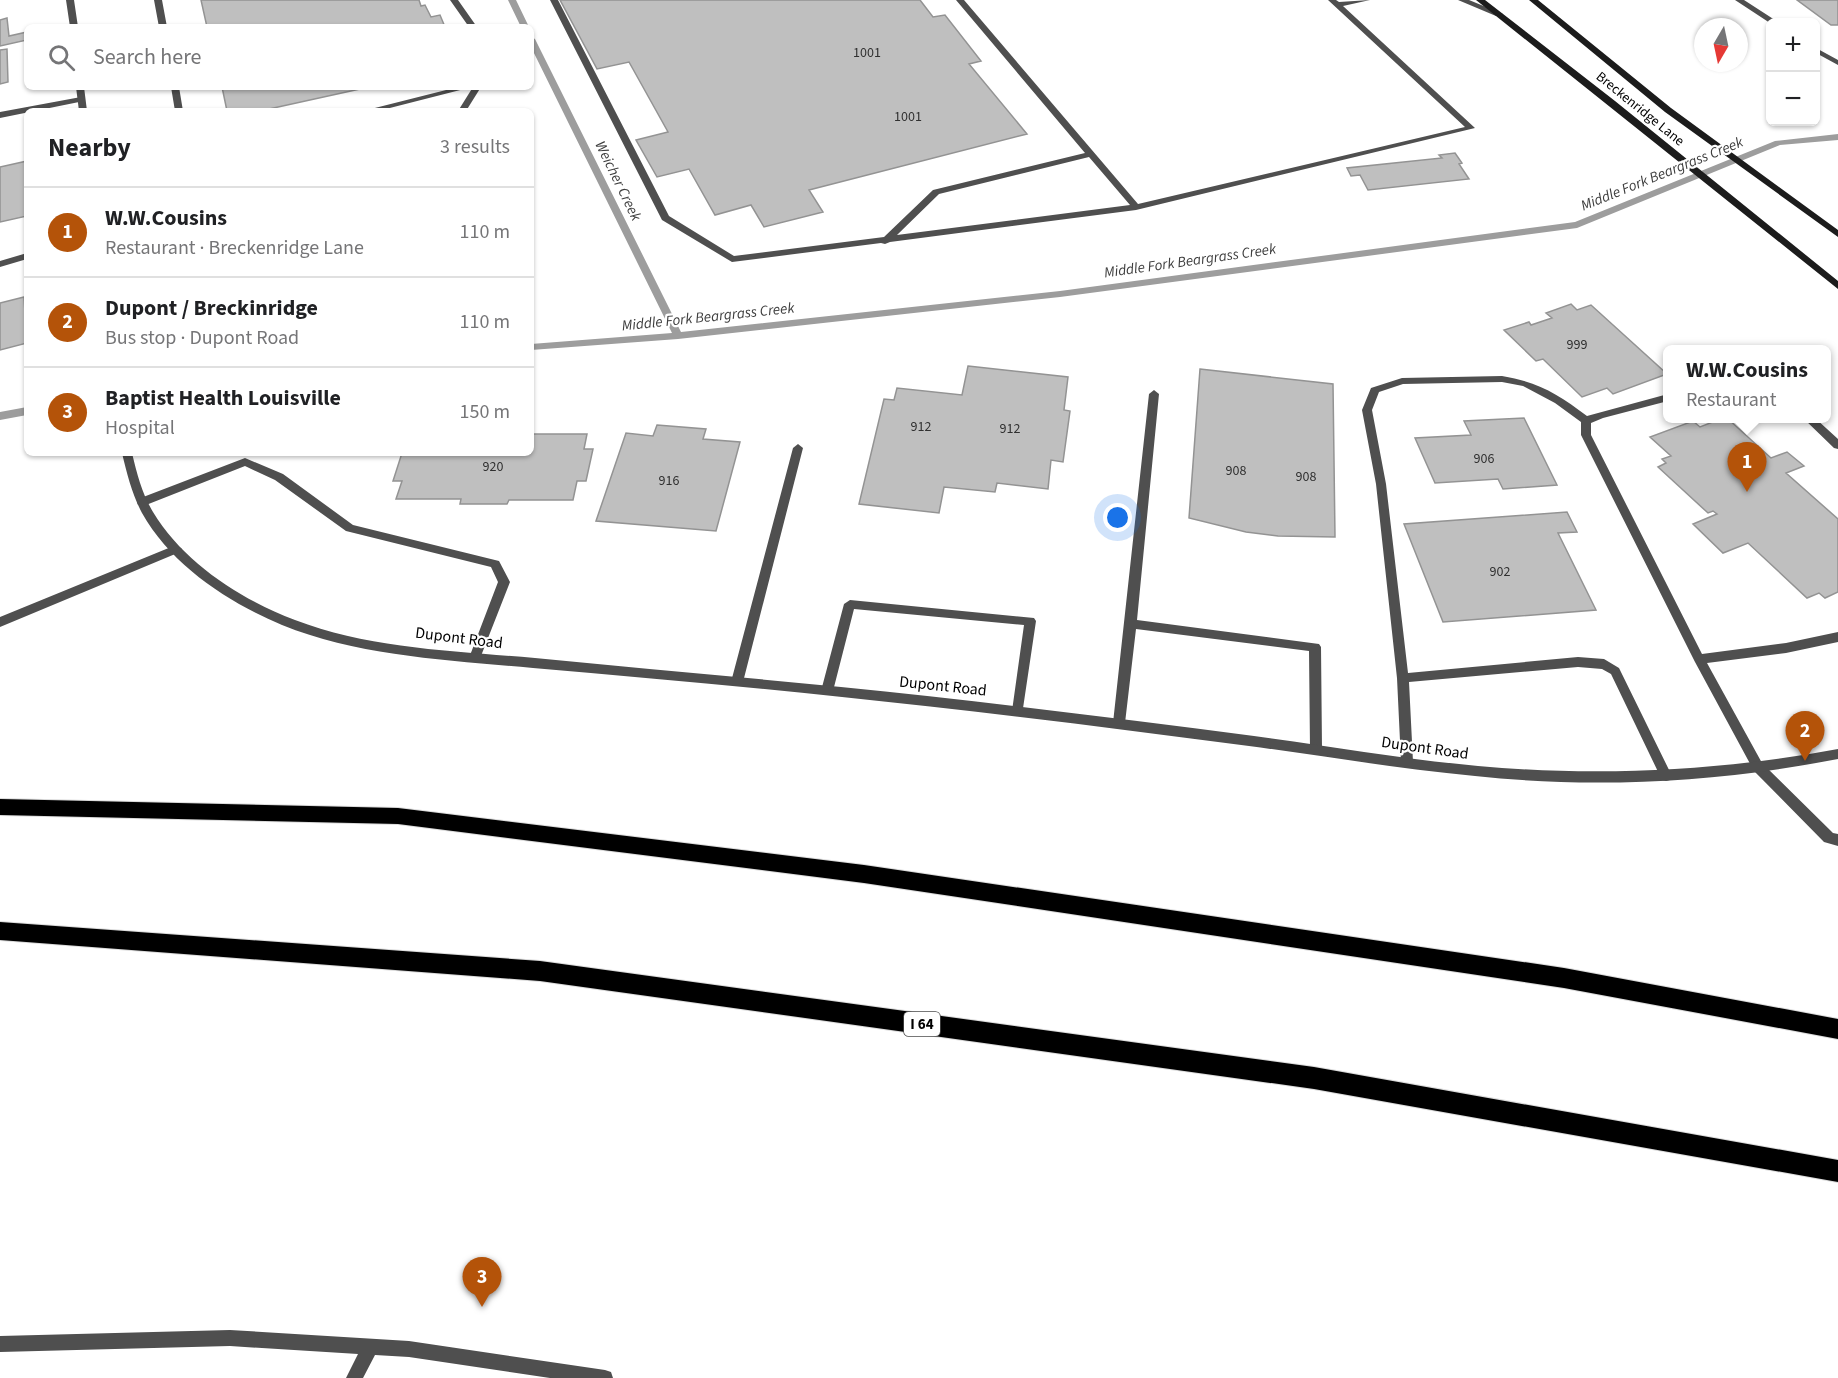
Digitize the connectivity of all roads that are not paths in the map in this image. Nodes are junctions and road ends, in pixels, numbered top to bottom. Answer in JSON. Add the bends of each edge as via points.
{"nodes":[{"id":1,"x":70,"y":0,"type":"edge"},
{"id":2,"x":158,"y":0,"type":"edge"},
{"id":3,"x":454,"y":0,"type":"edge"},
{"id":4,"x":554,"y":0,"type":"edge"},
{"id":5,"x":960,"y":0,"type":"edge"},
{"id":6,"x":1366,"y":0,"type":"edge"},
{"id":7,"x":1462,"y":0,"type":"edge"},
{"id":8,"x":1480,"y":0,"type":"edge"},
{"id":9,"x":1533,"y":0,"type":"edge"},
{"id":10,"x":1739,"y":0,"type":"edge"},
{"id":11,"x":1335,"y":3,"type":"edge"},
{"id":12,"x":1499,"y":15,"type":"junction"},
{"id":13,"x":1768,"y":18,"type":"edge"},
{"id":14,"x":74,"y":24,"type":"edge"},
{"id":15,"x":162,"y":24,"type":"edge"},
{"id":16,"x":471,"y":24,"type":"edge"},
{"id":17,"x":1820,"y":53,"type":"edge"},
{"id":18,"x":1836,"y":62,"type":"edge"},
{"id":19,"x":80,"y":90,"type":"edge"},
{"id":20,"x":176,"y":90,"type":"edge"},
{"id":21,"x":455,"y":90,"type":"edge"},
{"id":22,"x":475,"y":90,"type":"edge"},
{"id":23,"x":81,"y":99,"type":"junction"},
{"id":24,"x":35,"y":108,"type":"edge"},
{"id":25,"x":82,"y":108,"type":"edge"},
{"id":26,"x":178,"y":108,"type":"edge"},
{"id":27,"x":380,"y":108,"type":"edge"},
{"id":28,"x":464,"y":108,"type":"edge"},
{"id":29,"x":24,"y":110,"type":"edge"},
{"id":30,"x":0,"y":115,"type":"edge"},
{"id":31,"x":1091,"y":154,"type":"junction"},
{"id":32,"x":1136,"y":207,"type":"junction"},
{"id":33,"x":1838,"y":234,"type":"edge"},
{"id":34,"x":885,"y":241,"type":"junction"},
{"id":35,"x":24,"y":257,"type":"edge"},
{"id":36,"x":0,"y":264,"type":"edge"},
{"id":37,"x":1838,"y":286,"type":"edge"},
{"id":38,"x":1154,"y":394,"type":"dead end"},
{"id":39,"x":1663,"y":398,"type":"edge"},
{"id":40,"x":1586,"y":421,"type":"junction"},
{"id":41,"x":1814,"y":423,"type":"edge"},
{"id":42,"x":1838,"y":445,"type":"edge"},
{"id":43,"x":798,"y":448,"type":"dead end"},
{"id":44,"x":128,"y":456,"type":"edge"},
{"id":45,"x":142,"y":502,"type":"junction"},
{"id":46,"x":176,"y":549,"type":"junction"},
{"id":47,"x":0,"y":622,"type":"edge"},
{"id":48,"x":1131,"y":624,"type":"junction"},
{"id":49,"x":1838,"y":637,"type":"edge"},
{"id":50,"x":475,"y":658,"type":"junction"},
{"id":51,"x":1699,"y":659,"type":"junction"},
{"id":52,"x":1403,"y":678,"type":"junction"},
{"id":53,"x":737,"y":682,"type":"junction"},
{"id":54,"x":828,"y":691,"type":"junction"},
{"id":55,"x":1018,"y":711,"type":"junction"},
{"id":56,"x":1119,"y":723,"type":"junction"},
{"id":57,"x":1316,"y":749,"type":"junction"},
{"id":58,"x":1838,"y":754,"type":"edge"},
{"id":59,"x":1407,"y":762,"type":"junction"},
{"id":60,"x":1758,"y":767,"type":"junction"},
{"id":61,"x":1666,"y":776,"type":"junction"},
{"id":62,"x":0,"y":807,"type":"edge"},
{"id":63,"x":1838,"y":840,"type":"edge"},
{"id":64,"x":0,"y":931,"type":"edge"},
{"id":65,"x":1838,"y":1029,"type":"edge"},
{"id":66,"x":1838,"y":1171,"type":"edge"},
{"id":67,"x":0,"y":1344,"type":"edge"},
{"id":68,"x":371,"y":1347,"type":"junction"},
{"id":69,"x":354,"y":1378,"type":"edge"},
{"id":70,"x":605,"y":1378,"type":"edge"}],
"edges":[{"from":1,"to":14,"type":"street"},
{"from":2,"to":15,"type":"street"},
{"from":3,"to":16,"type":"street"},
{"from":4,"to":34,"type":"street","via":[[664,218],[732,259]]},
{"from":5,"to":31,"type":"street"},
{"from":6,"to":11,"type":"street"},
{"from":7,"to":12,"type":"street"},
{"from":8,"to":12,"type":"main road","name":"Breckenridge Lane"},
{"from":9,"to":33,"type":"main road","name":"Breckenridge Lane","via":[[1697,131]]},
{"from":10,"to":13,"type":"street"},
{"from":11,"to":32,"type":"street","via":[[1470,128]]},
{"from":12,"to":37,"type":"main road","name":"Breckenridge Lane"},
{"from":17,"to":18,"type":"street"},
{"from":19,"to":23,"type":"street"},
{"from":20,"to":26,"type":"street"},
{"from":21,"to":27,"type":"street"},
{"from":22,"to":28,"type":"street"},
{"from":23,"to":24,"type":"street"},
{"from":23,"to":25,"type":"street"},
{"from":29,"to":30,"type":"street"},
{"from":31,"to":32,"type":"street"},
{"from":31,"to":34,"type":"street","via":[[936,192]]},
{"from":32,"to":34,"type":"street"},
{"from":35,"to":36,"type":"street"},
{"from":38,"to":48,"type":"street"},
{"from":39,"to":40,"type":"street"},
{"from":40,"to":51,"type":"street","via":[[1586,435]]},
{"from":40,"to":52,"type":"street","via":[[1559,400],[1525,383],[1502,379],[1402,381],[1375,390],[1367,410],[1381,484]]},
{"from":41,"to":42,"type":"street"},
{"from":43,"to":53,"type":"street"},
{"from":44,"to":45,"type":"street","name":"Dupont Road"},
{"from":45,"to":46,"type":"street","name":"Dupont Road"},
{"from":45,"to":50,"type":"street","via":[[245,462],[279,477],[350,528],[495,564],[504,582]]},
{"from":46,"to":47,"type":"street"},
{"from":46,"to":50,"type":"street","name":"Dupont Road","via":[[186,561],[240,600],[293,624],[363,643]]},
{"from":48,"to":56,"type":"street"},
{"from":48,"to":57,"type":"street","via":[[1315,647]]},
{"from":49,"to":51,"type":"street"},
{"from":50,"to":53,"type":"street","name":"Dupont Road"},
{"from":51,"to":60,"type":"street"},
{"from":52,"to":59,"type":"street"},
{"from":52,"to":61,"type":"street","via":[[1578,662],[1604,664],[1615,671]]},
{"from":53,"to":54,"type":"street","name":"Dupont Road"},
{"from":54,"to":55,"type":"street","name":"Dupont Road"},
{"from":54,"to":55,"type":"street","via":[[850,604],[1030,621]]},
{"from":55,"to":56,"type":"street","name":"Dupont Road"},
{"from":56,"to":57,"type":"street","name":"Dupont Road"},
{"from":57,"to":59,"type":"street","name":"Dupont Road"},
{"from":58,"to":60,"type":"street","name":"Dupont Road"},
{"from":59,"to":61,"type":"street","name":"Dupont Road","via":[[1530,776]]},
{"from":60,"to":61,"type":"street","name":"Dupont Road"},
{"from":60,"to":63,"type":"street","via":[[1829,838]]},
{"from":62,"to":65,"type":"highway","via":[[410,818],[888,878],[1564,978]]},
{"from":64,"to":66,"type":"highway","number":"I 64","via":[[552,973],[1314,1078]]},
{"from":67,"to":68,"type":"street","via":[[230,1338]]},
{"from":68,"to":69,"type":"street"},
{"from":68,"to":70,"type":"street"}]}
